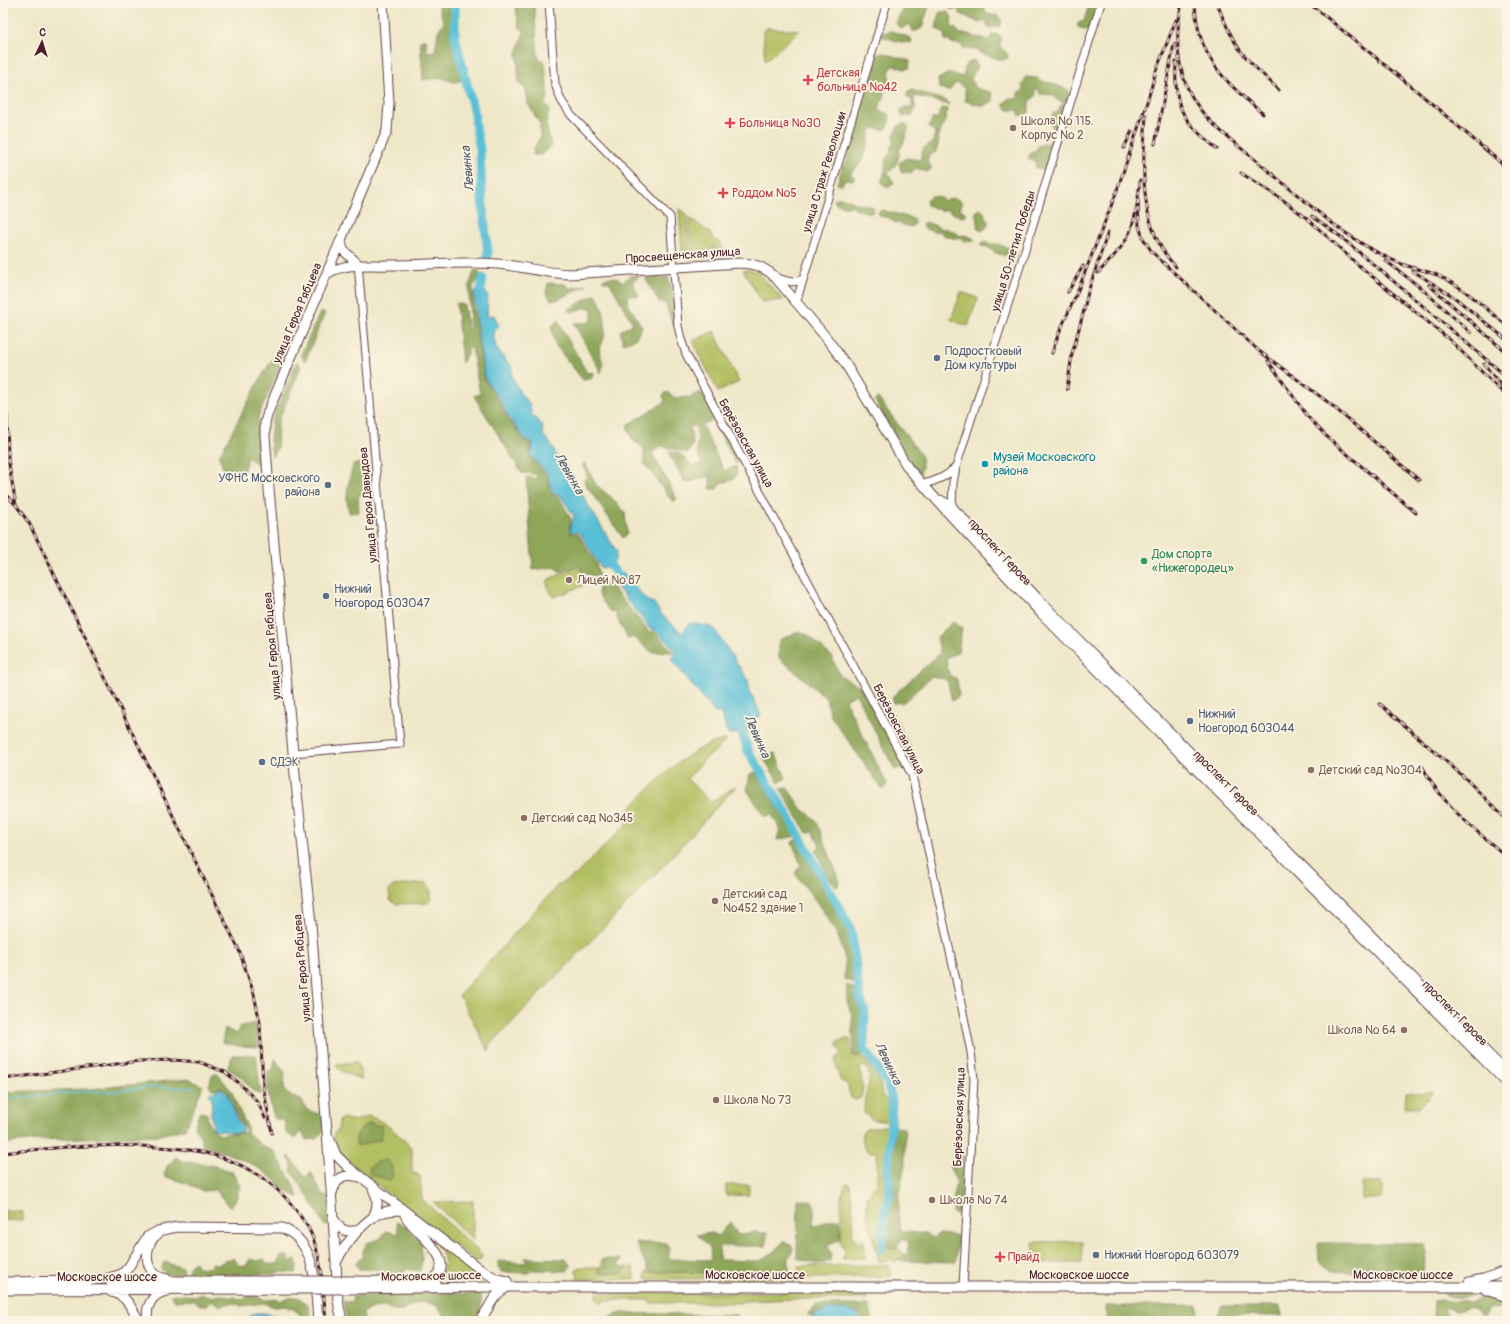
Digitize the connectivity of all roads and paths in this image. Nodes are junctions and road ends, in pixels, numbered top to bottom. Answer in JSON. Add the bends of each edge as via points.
{"nodes":[{"id":1,"x":383,"y":3,"type":"edge"},
{"id":2,"x":549,"y":3,"type":"edge"},
{"id":3,"x":887,"y":3,"type":"edge"},
{"id":4,"x":1100,"y":3,"type":"edge"},
{"id":5,"x":341,"y":242,"type":"junction"},
{"id":6,"x":358,"y":264,"type":"junction"},
{"id":7,"x":674,"y":268,"type":"junction"},
{"id":8,"x":328,"y":273,"type":"junction"},
{"id":9,"x":775,"y":277,"type":"junction"},
{"id":10,"x":802,"y":279,"type":"junction"},
{"id":11,"x":796,"y":303,"type":"junction"},
{"id":12,"x":956,"y":467,"type":"junction"},
{"id":13,"x":922,"y":484,"type":"junction"},
{"id":14,"x":934,"y":496,"type":"junction"},
{"id":15,"x":952,"y":507,"type":"junction"},
{"id":16,"x":293,"y":753,"type":"junction"},
{"id":17,"x":1507,"y":1073,"type":"edge"},
{"id":18,"x":1507,"y":1083,"type":"edge"},
{"id":19,"x":328,"y":1131,"type":"junction"},
{"id":20,"x":360,"y":1177,"type":"junction"},
{"id":21,"x":372,"y":1187,"type":"junction"},
{"id":22,"x":331,"y":1195,"type":"junction"},
{"id":23,"x":402,"y":1210,"type":"junction"},
{"id":24,"x":373,"y":1217,"type":"junction"},
{"id":25,"x":333,"y":1218,"type":"junction"},
{"id":26,"x":163,"y":1230,"type":"junction"},
{"id":27,"x":359,"y":1230,"type":"junction"},
{"id":28,"x":336,"y":1262,"type":"junction"},
{"id":29,"x":1507,"y":1270,"type":"edge"},
{"id":30,"x":3,"y":1282,"type":"edge"},
{"id":31,"x":429,"y":1282,"type":"junction"},
{"id":32,"x":1507,"y":1282,"type":"edge"},
{"id":33,"x":507,"y":1284,"type":"junction"},
{"id":34,"x":963,"y":1284,"type":"junction"},
{"id":35,"x":1469,"y":1284,"type":"junction"},
{"id":36,"x":182,"y":1285,"type":"junction"},
{"id":37,"x":349,"y":1285,"type":"junction"},
{"id":38,"x":83,"y":1286,"type":"junction"},
{"id":39,"x":466,"y":1287,"type":"junction"},
{"id":40,"x":1507,"y":1287,"type":"edge"},
{"id":41,"x":3,"y":1290,"type":"edge"},
{"id":42,"x":1507,"y":1296,"type":"edge"},
{"id":43,"x":317,"y":1309,"type":"junction"},
{"id":44,"x":487,"y":1311,"type":"junction"},
{"id":45,"x":139,"y":1321,"type":"edge"},
{"id":46,"x":148,"y":1321,"type":"edge"},
{"id":47,"x":314,"y":1321,"type":"edge"},
{"id":48,"x":318,"y":1321,"type":"edge"},
{"id":49,"x":342,"y":1321,"type":"edge"},
{"id":50,"x":479,"y":1321,"type":"edge"}],
"edges":[{"from":1,"to":5,"type":"main road","name":"улица Героя Рябцева","via":[[389,103],[387,131]]},
{"from":2,"to":7,"type":"street","name":"Берёзовская улица","via":[[555,84],[561,100],[571,115],[670,217]]},
{"from":3,"to":10,"type":"street","name":"улица Страж Революции"},
{"from":4,"to":12,"type":"street","name":"улица 50-летия Победы"},
{"from":5,"to":6,"type":"main road","via":[[343,250]]},
{"from":5,"to":8,"type":"main road","name":"улица Героя Рябцева"},
{"from":6,"to":7,"type":"main road","name":"Просвещенская улица","via":[[498,264],[569,274]]},
{"from":6,"to":8,"type":"main road","name":"Просвещенская улица","via":[[337,268]]},
{"from":6,"to":16,"type":"street","name":"улица Героя Давыдова","via":[[400,744]]},
{"from":7,"to":9,"type":"main road","name":"Просвещенская улица","via":[[753,264]]},
{"from":7,"to":34,"type":"street","name":"Берёзовская улица","via":[[678,326],[688,358],[912,775],[971,1052],[974,1079]]},
{"from":8,"to":16,"type":"main road","name":"улица Героя Рябцева","via":[[265,423],[269,495]]},
{"from":9,"to":10,"type":"street","via":[[793,282]]},
{"from":9,"to":11,"type":"main road","name":"Просвещенская улица"},
{"from":10,"to":11,"type":"street","name":"улица Страж Революции"},
{"from":11,"to":13,"type":"main road","name":"Просвещенская улица","via":[[841,357],[904,462]]},
{"from":12,"to":13,"type":"street","via":[[949,474],[931,483]]},
{"from":12,"to":15,"type":"street","name":"улица 50-летия Победы"},
{"from":13,"to":14,"type":"main road","name":"проспект Героев"},
{"from":14,"to":15,"type":"main road","name":"проспект Героев"},
{"from":14,"to":18,"type":"main road","name":"проспект Героев","via":[[1040,612]]},
{"from":15,"to":17,"type":"main road","name":"проспект Героев","via":[[1038,600]]},
{"from":16,"to":19,"type":"main road","name":"улица Героя Рябцева","via":[[311,922]]},
{"from":19,"to":20,"type":"main road","via":[[340,1160]]},
{"from":19,"to":22,"type":"main road"},
{"from":20,"to":21,"type":"main road"},
{"from":20,"to":22,"type":"main road","via":[[346,1175],[340,1178]]},
{"from":21,"to":23,"type":"main road"},
{"from":21,"to":24,"type":"main road","via":[[378,1200]]},
{"from":22,"to":25,"type":"main road"},
{"from":23,"to":24,"type":"main road","via":[[386,1211]]},
{"from":23,"to":31,"type":"main road","via":[[412,1227],[430,1243],[440,1258],[439,1273]]},
{"from":23,"to":33,"type":"main road","via":[[481,1270]]},
{"from":24,"to":27,"type":"main road"},
{"from":25,"to":27,"type":"main road","via":[[340,1229],[352,1232]]},
{"from":25,"to":28,"type":"main road"},
{"from":26,"to":36,"type":"main road","via":[[155,1236],[148,1248],[150,1267],[159,1277]]},
{"from":26,"to":38,"type":"main road","via":[[147,1237],[122,1274]]},
{"from":26,"to":43,"type":"main road","via":[[177,1227],[269,1227],[290,1231],[299,1240],[311,1261]]},
{"from":27,"to":28,"type":"main road","via":[[347,1243]]},
{"from":28,"to":49,"type":"main road"},
{"from":29,"to":35,"type":"main road"},
{"from":30,"to":38,"type":"main road","name":"Московское шоссе"},
{"from":31,"to":33,"type":"main road","name":"Московское шоссе"},
{"from":31,"to":37,"type":"main road","name":"Московское шоссе"},
{"from":32,"to":35,"type":"main road","name":"Московское шоссе"},
{"from":33,"to":34,"type":"main road","name":"Московское шоссе"},
{"from":33,"to":39,"type":"main road","name":"Московское шоссе"},
{"from":33,"to":44,"type":"main road","via":[[493,1299]]},
{"from":34,"to":35,"type":"main road","name":"Московское шоссе"},
{"from":35,"to":40,"type":"main road","name":"Московское шоссе"},
{"from":35,"to":42,"type":"main road"},
{"from":36,"to":37,"type":"main road","name":"Московское шоссе","bridge":true},
{"from":36,"to":38,"type":"main road","name":"Московское шоссе"},
{"from":36,"to":46,"type":"main road","via":[[154,1297],[147,1311]]},
{"from":37,"to":39,"type":"main road","name":"Московское шоссе"},
{"from":38,"to":41,"type":"main road","name":"Московское шоссе"},
{"from":38,"to":45,"type":"main road","via":[[121,1296]]},
{"from":39,"to":44,"type":"main road","via":[[483,1292]]},
{"from":43,"to":47,"type":"main road"},
{"from":43,"to":48,"type":"main road"},
{"from":44,"to":50,"type":"main road"}]}
